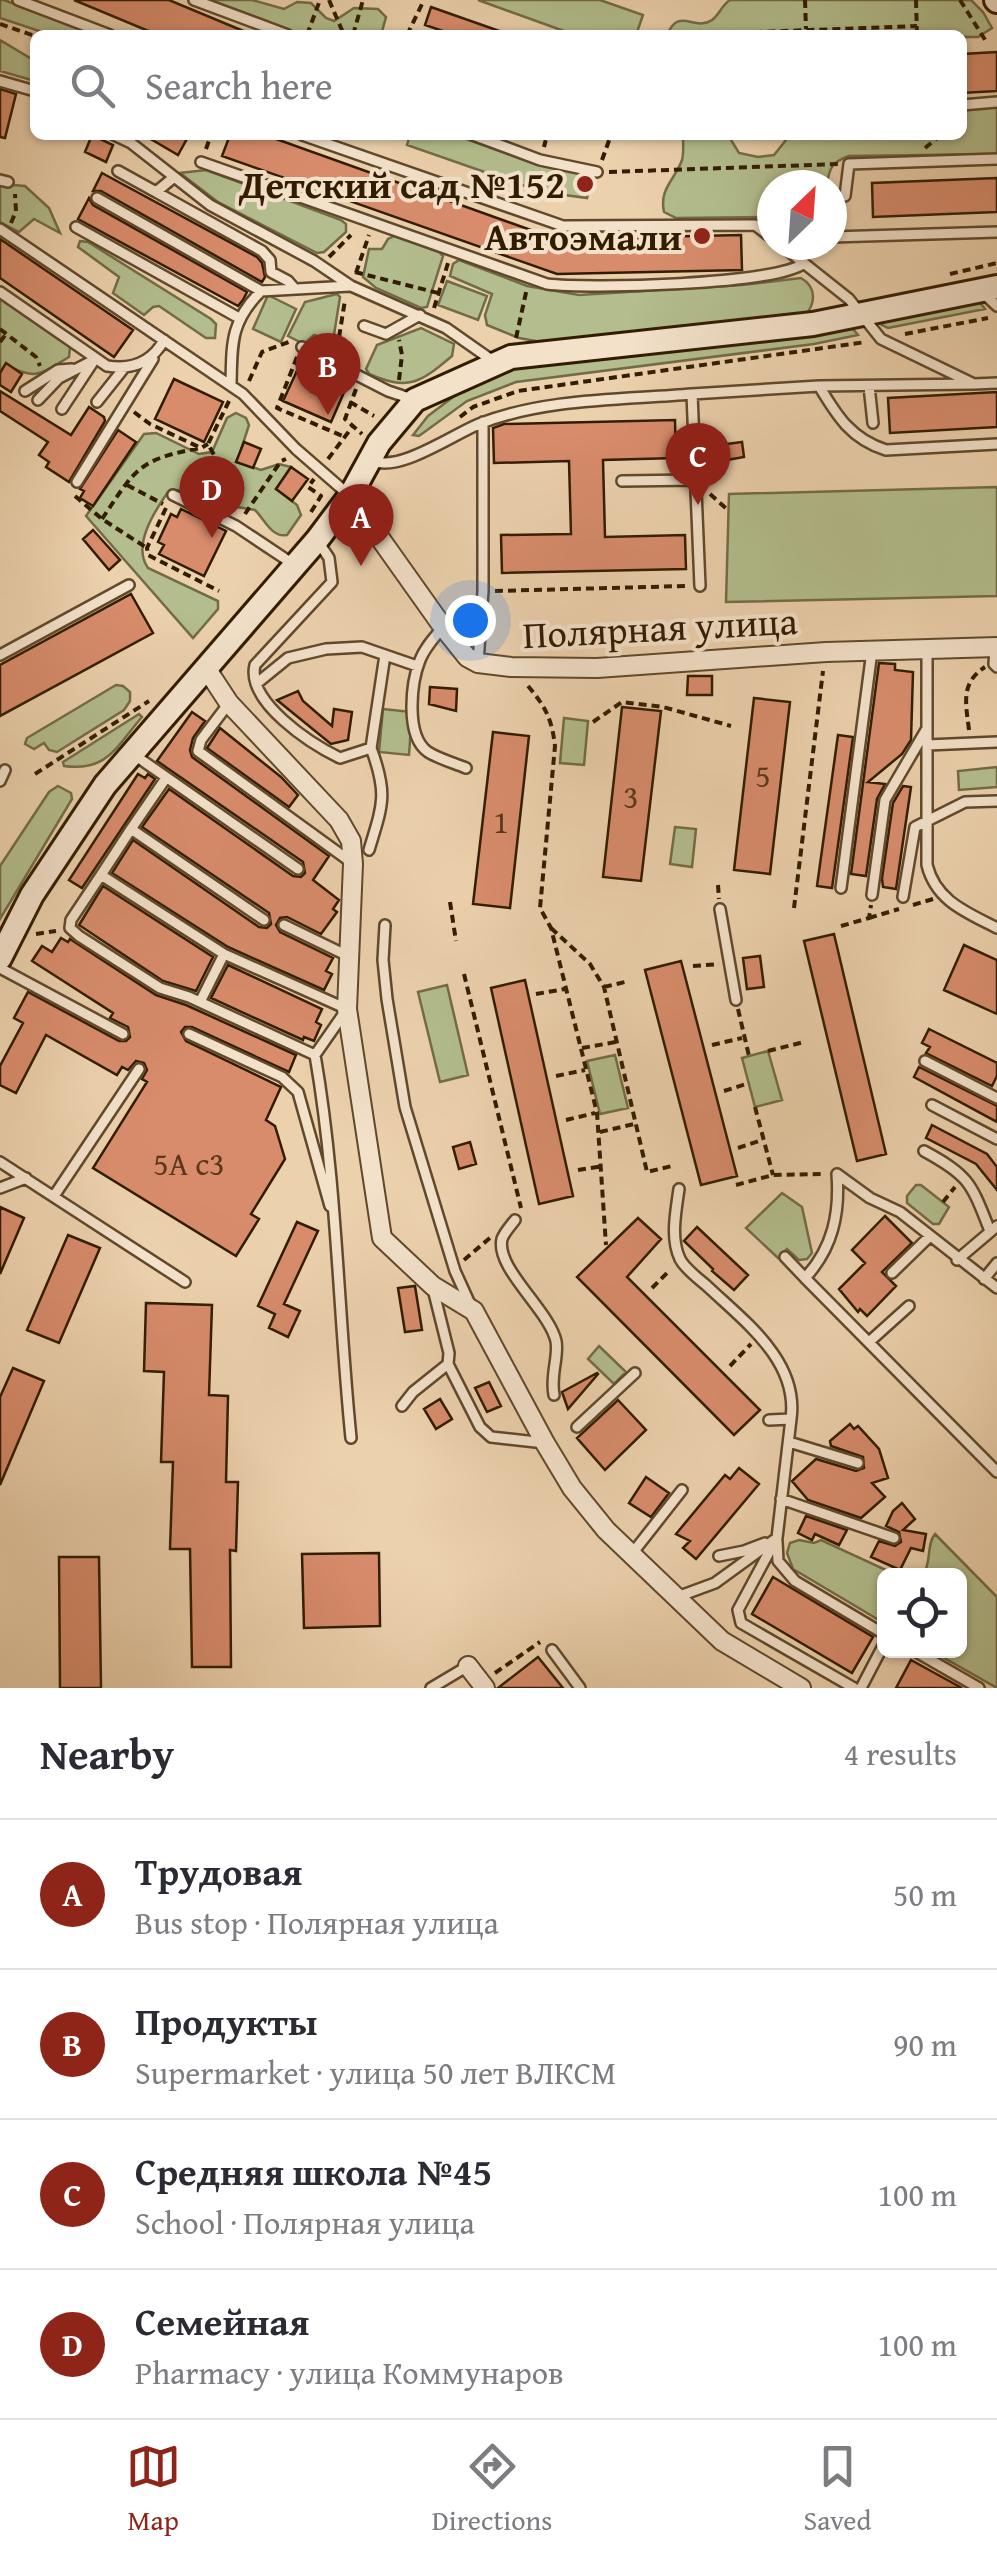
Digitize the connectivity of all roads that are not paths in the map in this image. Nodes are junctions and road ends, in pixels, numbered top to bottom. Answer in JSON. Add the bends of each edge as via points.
{"nodes":[{"id":1,"x":18,"y":0,"type":"edge"},
{"id":2,"x":194,"y":0,"type":"edge"},
{"id":3,"x":97,"y":30,"type":"edge"},
{"id":4,"x":275,"y":30,"type":"edge"},
{"id":5,"x":0,"y":82,"type":"edge"},
{"id":6,"x":30,"y":90,"type":"edge"},
{"id":7,"x":997,"y":102,"type":"edge"},
{"id":8,"x":967,"y":105,"type":"edge"},
{"id":9,"x":125,"y":140,"type":"edge"},
{"id":10,"x":316,"y":140,"type":"edge"},
{"id":11,"x":332,"y":140,"type":"edge"},
{"id":12,"x":486,"y":140,"type":"edge"},
{"id":13,"x":343,"y":150,"type":"junction"},
{"id":14,"x":203,"y":156,"type":"road end"},
{"id":15,"x":997,"y":159,"type":"edge"},
{"id":16,"x":118,"y":171,"type":"dead end"},
{"id":17,"x":597,"y":172,"type":"road end"},
{"id":18,"x":173,"y":178,"type":"junction"},
{"id":19,"x":847,"y":180,"type":"edge"},
{"id":20,"x":156,"y":192,"type":"junction"},
{"id":21,"x":97,"y":198,"type":"dead end"},
{"id":22,"x":756,"y":225,"type":"edge"},
{"id":23,"x":76,"y":227,"type":"dead end"},
{"id":24,"x":4,"y":230,"type":"edge"},
{"id":25,"x":997,"y":232,"type":"edge"},
{"id":26,"x":847,"y":237,"type":"edge"},
{"id":27,"x":799,"y":260,"type":"edge"},
{"id":28,"x":804,"y":264,"type":"junction"},
{"id":29,"x":351,"y":286,"type":"junction"},
{"id":30,"x":295,"y":290,"type":"junction"},
{"id":31,"x":261,"y":291,"type":"junction"},
{"id":32,"x":0,"y":292,"type":"edge"},
{"id":33,"x":992,"y":295,"type":"edge"},
{"id":34,"x":860,"y":315,"type":"junction"},
{"id":35,"x":420,"y":316,"type":"junction"},
{"id":36,"x":239,"y":318,"type":"junction"},
{"id":37,"x":364,"y":326,"type":"dead end"},
{"id":38,"x":164,"y":340,"type":"junction"},
{"id":39,"x":297,"y":345,"type":"road end"},
{"id":40,"x":155,"y":357,"type":"junction"},
{"id":41,"x":94,"y":360,"type":"junction"},
{"id":42,"x":503,"y":360,"type":"junction"},
{"id":43,"x":124,"y":368,"type":"junction"},
{"id":44,"x":72,"y":369,"type":"junction"},
{"id":45,"x":974,"y":384,"type":"junction"},
{"id":46,"x":997,"y":384,"type":"edge"},
{"id":47,"x":819,"y":386,"type":"junction"},
{"id":48,"x":869,"y":386,"type":"junction"},
{"id":49,"x":233,"y":387,"type":"junction"},
{"id":50,"x":25,"y":391,"type":"dead end"},
{"id":51,"x":692,"y":394,"type":"junction"},
{"id":52,"x":38,"y":400,"type":"dead end"},
{"id":53,"x":414,"y":400,"type":"junction"},
{"id":54,"x":96,"y":402,"type":"dead end"},
{"id":55,"x":62,"y":409,"type":"dead end"},
{"id":56,"x":483,"y":422,"type":"junction"},
{"id":57,"x":873,"y":423,"type":"dead end"},
{"id":58,"x":997,"y":444,"type":"edge"},
{"id":59,"x":370,"y":460,"type":"junction"},
{"id":60,"x":695,"y":480,"type":"junction"},
{"id":61,"x":77,"y":482,"type":"road end"},
{"id":62,"x":622,"y":482,"type":"dead end"},
{"id":63,"x":173,"y":494,"type":"road end"},
{"id":64,"x":350,"y":496,"type":"junction"},
{"id":65,"x":318,"y":540,"type":"junction"},
{"id":66,"x":295,"y":565,"type":"junction"},
{"id":67,"x":129,"y":585,"type":"dead end"},
{"id":68,"x":700,"y":586,"type":"road end"},
{"id":69,"x":442,"y":627,"type":"junction"},
{"id":70,"x":926,"y":650,"type":"junction"},
{"id":71,"x":872,"y":651,"type":"junction"},
{"id":72,"x":0,"y":655,"type":"edge"},
{"id":73,"x":385,"y":655,"type":"junction"},
{"id":74,"x":996,"y":657,"type":"edge"},
{"id":75,"x":478,"y":664,"type":"junction"},
{"id":76,"x":418,"y":666,"type":"junction"},
{"id":77,"x":206,"y":668,"type":"junction"},
{"id":78,"x":256,"y":684,"type":"junction"},
{"id":79,"x":229,"y":703,"type":"junction"},
{"id":80,"x":927,"y":730,"type":"junction"},
{"id":81,"x":997,"y":742,"type":"edge"},
{"id":82,"x":927,"y":745,"type":"junction"},
{"id":83,"x":371,"y":748,"type":"junction"},
{"id":84,"x":131,"y":752,"type":"junction"},
{"id":85,"x":466,"y":768,"type":"dead end"},
{"id":86,"x":5,"y":770,"type":"dead end"},
{"id":87,"x":166,"y":778,"type":"junction"},
{"id":88,"x":0,"y":780,"type":"edge"},
{"id":89,"x":997,"y":800,"type":"edge"},
{"id":90,"x":928,"y":818,"type":"junction"},
{"id":91,"x":131,"y":830,"type":"junction"},
{"id":92,"x":369,"y":850,"type":"dead end"},
{"id":93,"x":353,"y":864,"type":"junction"},
{"id":94,"x":298,"y":870,"type":"dead end"},
{"id":95,"x":101,"y":875,"type":"junction"},
{"id":96,"x":842,"y":888,"type":"dead end"},
{"id":97,"x":872,"y":895,"type":"road end"},
{"id":98,"x":903,"y":896,"type":"dead end"},
{"id":99,"x":720,"y":908,"type":"dead end"},
{"id":100,"x":264,"y":920,"type":"dead end"},
{"id":101,"x":284,"y":925,"type":"dead end"},
{"id":102,"x":385,"y":925,"type":"dead end"},
{"id":103,"x":997,"y":928,"type":"edge"},
{"id":104,"x":224,"y":954,"type":"junction"},
{"id":105,"x":348,"y":956,"type":"junction"},
{"id":106,"x":0,"y":958,"type":"edge"},
{"id":107,"x":0,"y":968,"type":"edge"},
{"id":108,"x":736,"y":1000,"type":"road end"},
{"id":109,"x":200,"y":1002,"type":"junction"},
{"id":110,"x":346,"y":1009,"type":"junction"},
{"id":111,"x":123,"y":1034,"type":"dead end"},
{"id":112,"x":190,"y":1034,"type":"dead end"},
{"id":113,"x":314,"y":1055,"type":"junction"},
{"id":114,"x":925,"y":1061,"type":"dead end"},
{"id":115,"x":139,"y":1069,"type":"dead end"},
{"id":116,"x":997,"y":1098,"type":"edge"},
{"id":117,"x":932,"y":1104,"type":"dead end"},
{"id":118,"x":997,"y":1139,"type":"edge"},
{"id":119,"x":924,"y":1151,"type":"dead end"},
{"id":120,"x":0,"y":1162,"type":"edge"},
{"id":121,"x":26,"y":1178,"type":"junction"},
{"id":122,"x":0,"y":1188,"type":"edge"},
{"id":123,"x":678,"y":1190,"type":"dead end"},
{"id":124,"x":54,"y":1196,"type":"junction"},
{"id":125,"x":519,"y":1219,"type":"road end"},
{"id":126,"x":335,"y":1220,"type":"junction"},
{"id":127,"x":994,"y":1229,"type":"edge"},
{"id":128,"x":930,"y":1236,"type":"junction"},
{"id":129,"x":785,"y":1257,"type":"dead end"},
{"id":130,"x":957,"y":1260,"type":"junction"},
{"id":131,"x":997,"y":1263,"type":"edge"},
{"id":132,"x":892,"y":1273,"type":"dead end"},
{"id":133,"x":805,"y":1278,"type":"junction"},
{"id":134,"x":984,"y":1279,"type":"junction"},
{"id":135,"x":185,"y":1282,"type":"dead end"},
{"id":136,"x":433,"y":1286,"type":"junction"},
{"id":137,"x":997,"y":1288,"type":"edge"},
{"id":138,"x":908,"y":1306,"type":"dead end"},
{"id":139,"x":474,"y":1311,"type":"junction"},
{"id":140,"x":868,"y":1342,"type":"junction"},
{"id":141,"x":448,"y":1364,"type":"junction"},
{"id":142,"x":635,"y":1373,"type":"dead end"},
{"id":143,"x":554,"y":1395,"type":"dead end"},
{"id":144,"x":402,"y":1406,"type":"dead end"},
{"id":145,"x":791,"y":1419,"type":"junction"},
{"id":146,"x":769,"y":1420,"type":"dead end"},
{"id":147,"x":577,"y":1427,"type":"dead end"},
{"id":148,"x":352,"y":1438,"type":"dead end"},
{"id":149,"x":789,"y":1442,"type":"junction"},
{"id":150,"x":544,"y":1444,"type":"junction"},
{"id":151,"x":858,"y":1464,"type":"dead end"},
{"id":152,"x":997,"y":1472,"type":"edge"},
{"id":153,"x":682,"y":1490,"type":"dead end"},
{"id":154,"x":781,"y":1499,"type":"junction"},
{"id":155,"x":777,"y":1538,"type":"junction"},
{"id":156,"x":894,"y":1538,"type":"dead end"},
{"id":157,"x":630,"y":1556,"type":"junction"},
{"id":158,"x":719,"y":1556,"type":"dead end"},
{"id":159,"x":675,"y":1597,"type":"junction"},
{"id":160,"x":877,"y":1630,"type":"edge"},
{"id":161,"x":552,"y":1650,"type":"road end"},
{"id":162,"x":877,"y":1655,"type":"edge"},
{"id":163,"x":927,"y":1658,"type":"edge"},
{"id":164,"x":468,"y":1666,"type":"joint"},
{"id":165,"x":483,"y":1686,"type":"edge"},
{"id":166,"x":432,"y":1688,"type":"edge"},
{"id":167,"x":580,"y":1688,"type":"edge"},
{"id":168,"x":801,"y":1688,"type":"edge"},
{"id":169,"x":857,"y":1688,"type":"edge"},
{"id":170,"x":979,"y":1688,"type":"edge"}],
"edges":[{"from":1,"to":3,"type":"lane"},
{"from":2,"to":4,"type":"lane"},
{"from":5,"to":6,"type":"lane"},
{"from":7,"to":8,"type":"lane"},
{"from":9,"to":18,"type":"lane"},
{"from":10,"to":13,"type":"lane"},
{"from":11,"to":13,"type":"lane"},
{"from":12,"to":17,"type":"lane"},
{"from":13,"to":22,"type":"lane","via":[[562,226]]},
{"from":14,"to":28,"type":"lane","via":[[529,279],[580,288],[781,275]]},
{"from":15,"to":19,"type":"lane","via":[[848,164]]},
{"from":16,"to":20,"type":"lane"},
{"from":18,"to":20,"type":"lane"},
{"from":18,"to":29,"type":"lane"},
{"from":20,"to":30,"type":"lane","via":[[262,250],[271,272]]},
{"from":21,"to":31,"type":"lane"},
{"from":23,"to":36,"type":"lane"},
{"from":24,"to":38,"type":"lane"},
{"from":25,"to":26,"type":"lane"},
{"from":27,"to":28,"type":"lane"},
{"from":28,"to":34,"type":"lane"},
{"from":29,"to":30,"type":"lane"},
{"from":29,"to":35,"type":"lane"},
{"from":30,"to":31,"type":"lane"},
{"from":31,"to":36,"type":"lane"},
{"from":32,"to":41,"type":"lane"},
{"from":33,"to":34,"type":"main road"},
{"from":34,"to":42,"type":"main road"},
{"from":34,"to":45,"type":"lane","via":[[882,339]]},
{"from":35,"to":37,"type":"lane","via":[[381,334]]},
{"from":35,"to":42,"type":"lane"},
{"from":36,"to":49,"type":"lane"},
{"from":38,"to":40,"type":"lane"},
{"from":38,"to":49,"type":"lane"},
{"from":39,"to":53,"type":"lane"},
{"from":40,"to":43,"type":"lane"},
{"from":40,"to":61,"type":"lane"},
{"from":41,"to":43,"type":"lane"},
{"from":41,"to":44,"type":"lane"},
{"from":41,"to":55,"type":"lane"},
{"from":42,"to":53,"type":"main road"},
{"from":43,"to":54,"type":"lane"},
{"from":44,"to":50,"type":"lane","via":[[58,370]]},
{"from":44,"to":52,"type":"lane"},
{"from":45,"to":46,"type":"lane"},
{"from":45,"to":48,"type":"lane"},
{"from":47,"to":48,"type":"lane"},
{"from":47,"to":51,"type":"lane"},
{"from":47,"to":58,"type":"lane","via":[[845,427],[886,450]]},
{"from":48,"to":57,"type":"lane"},
{"from":49,"to":64,"type":"lane"},
{"from":51,"to":56,"type":"lane","via":[[537,408]]},
{"from":51,"to":60,"type":"lane"},
{"from":53,"to":59,"type":"main road"},
{"from":56,"to":59,"type":"lane","via":[[397,463]]},
{"from":56,"to":75,"type":"lane"},
{"from":59,"to":64,"type":"main road"},
{"from":60,"to":62,"type":"lane"},
{"from":60,"to":68,"type":"lane"},
{"from":63,"to":66,"type":"lane"},
{"from":64,"to":65,"type":"main road"},
{"from":64,"to":69,"type":"street","name":"Полярная улица"},
{"from":65,"to":66,"type":"main road"},
{"from":65,"to":78,"type":"lane","via":[[332,582],[256,664]]},
{"from":66,"to":77,"type":"main road"},
{"from":67,"to":72,"type":"lane"},
{"from":69,"to":75,"type":"street","name":"Полярная улица"},
{"from":69,"to":76,"type":"lane"},
{"from":70,"to":71,"type":"street","name":"Полярная улица"},
{"from":70,"to":74,"type":"street","name":"Полярная улица"},
{"from":70,"to":80,"type":"lane"},
{"from":71,"to":75,"type":"street","name":"Полярная улица","via":[[597,668]]},
{"from":71,"to":96,"type":"lane"},
{"from":73,"to":76,"type":"lane"},
{"from":73,"to":78,"type":"lane","via":[[362,647],[288,658]]},
{"from":73,"to":83,"type":"lane"},
{"from":76,"to":85,"type":"lane","via":[[412,704],[420,742],[427,752]]},
{"from":77,"to":79,"type":"street"},
{"from":77,"to":84,"type":"main road"},
{"from":78,"to":83,"type":"lane","via":[[280,719],[316,747],[340,758]]},
{"from":79,"to":93,"type":"street","via":[[339,820],[351,841]]},
{"from":79,"to":93,"type":"lane","via":[[198,751]]},
{"from":80,"to":82,"type":"lane"},
{"from":80,"to":97,"type":"lane","via":[[885,800]]},
{"from":81,"to":82,"type":"lane"},
{"from":82,"to":90,"type":"lane"},
{"from":83,"to":92,"type":"lane","via":[[384,782]]},
{"from":84,"to":87,"type":"lane"},
{"from":84,"to":106,"type":"main road","via":[[32,896]]},
{"from":86,"to":88,"type":"lane"},
{"from":87,"to":91,"type":"lane"},
{"from":87,"to":94,"type":"lane"},
{"from":89,"to":90,"type":"lane","via":[[965,802]]},
{"from":90,"to":98,"type":"lane","via":[[912,836]]},
{"from":90,"to":103,"type":"lane","via":[[931,883],[956,907]]},
{"from":91,"to":95,"type":"lane"},
{"from":91,"to":100,"type":"lane"},
{"from":93,"to":105,"type":"street"},
{"from":95,"to":104,"type":"lane"},
{"from":95,"to":109,"type":"lane","via":[[70,928],[149,982]]},
{"from":99,"to":108,"type":"lane"},
{"from":101,"to":105,"type":"lane"},
{"from":102,"to":139,"type":"lane","via":[[382,960],[406,1107],[454,1271]]},
{"from":104,"to":109,"type":"lane"},
{"from":104,"to":110,"type":"lane"},
{"from":105,"to":110,"type":"street"},
{"from":107,"to":111,"type":"lane"},
{"from":109,"to":113,"type":"lane"},
{"from":110,"to":113,"type":"lane"},
{"from":110,"to":136,"type":"street","via":[[382,1238]]},
{"from":112,"to":126,"type":"lane","via":[[282,1076],[298,1092]]},
{"from":113,"to":126,"type":"lane"},
{"from":114,"to":116,"type":"lane"},
{"from":115,"to":124,"type":"lane"},
{"from":117,"to":118,"type":"lane"},
{"from":119,"to":127,"type":"lane","via":[[964,1175]]},
{"from":120,"to":121,"type":"lane"},
{"from":121,"to":122,"type":"lane"},
{"from":121,"to":124,"type":"lane"},
{"from":123,"to":145,"type":"lane","via":[[674,1233],[680,1260],[778,1360]]},
{"from":124,"to":135,"type":"lane"},
{"from":125,"to":143,"type":"lane","via":[[502,1238],[503,1251],[556,1344]]},
{"from":126,"to":148,"type":"lane"},
{"from":127,"to":130,"type":"lane"},
{"from":128,"to":130,"type":"lane"},
{"from":128,"to":132,"type":"lane"},
{"from":128,"to":133,"type":"lane","via":[[837,1174],[836,1220]]},
{"from":129,"to":133,"type":"lane"},
{"from":130,"to":134,"type":"lane"},
{"from":131,"to":134,"type":"lane"},
{"from":133,"to":140,"type":"lane"},
{"from":134,"to":137,"type":"lane"},
{"from":136,"to":139,"type":"street"},
{"from":136,"to":141,"type":"lane"},
{"from":138,"to":140,"type":"lane"},
{"from":139,"to":150,"type":"street"},
{"from":140,"to":152,"type":"lane"},
{"from":141,"to":144,"type":"lane"},
{"from":141,"to":150,"type":"lane","via":[[491,1437]]},
{"from":142,"to":147,"type":"lane"},
{"from":145,"to":146,"type":"lane"},
{"from":145,"to":149,"type":"lane"},
{"from":149,"to":151,"type":"lane"},
{"from":149,"to":154,"type":"lane"},
{"from":150,"to":157,"type":"street"},
{"from":153,"to":157,"type":"lane"},
{"from":154,"to":155,"type":"lane"},
{"from":154,"to":156,"type":"lane"},
{"from":155,"to":158,"type":"lane"},
{"from":155,"to":159,"type":"lane","via":[[715,1583]]},
{"from":155,"to":160,"type":"lane","via":[[778,1560],[796,1581]]},
{"from":155,"to":169,"type":"lane","via":[[737,1618]]},
{"from":157,"to":159,"type":"street"},
{"from":159,"to":168,"type":"street","via":[[722,1641]]},
{"from":161,"to":167,"type":"lane"},
{"from":162,"to":169,"type":"lane"},
{"from":163,"to":170,"type":"lane"},
{"from":164,"to":165,"type":"street"},
{"from":164,"to":166,"type":"lane"}]}
